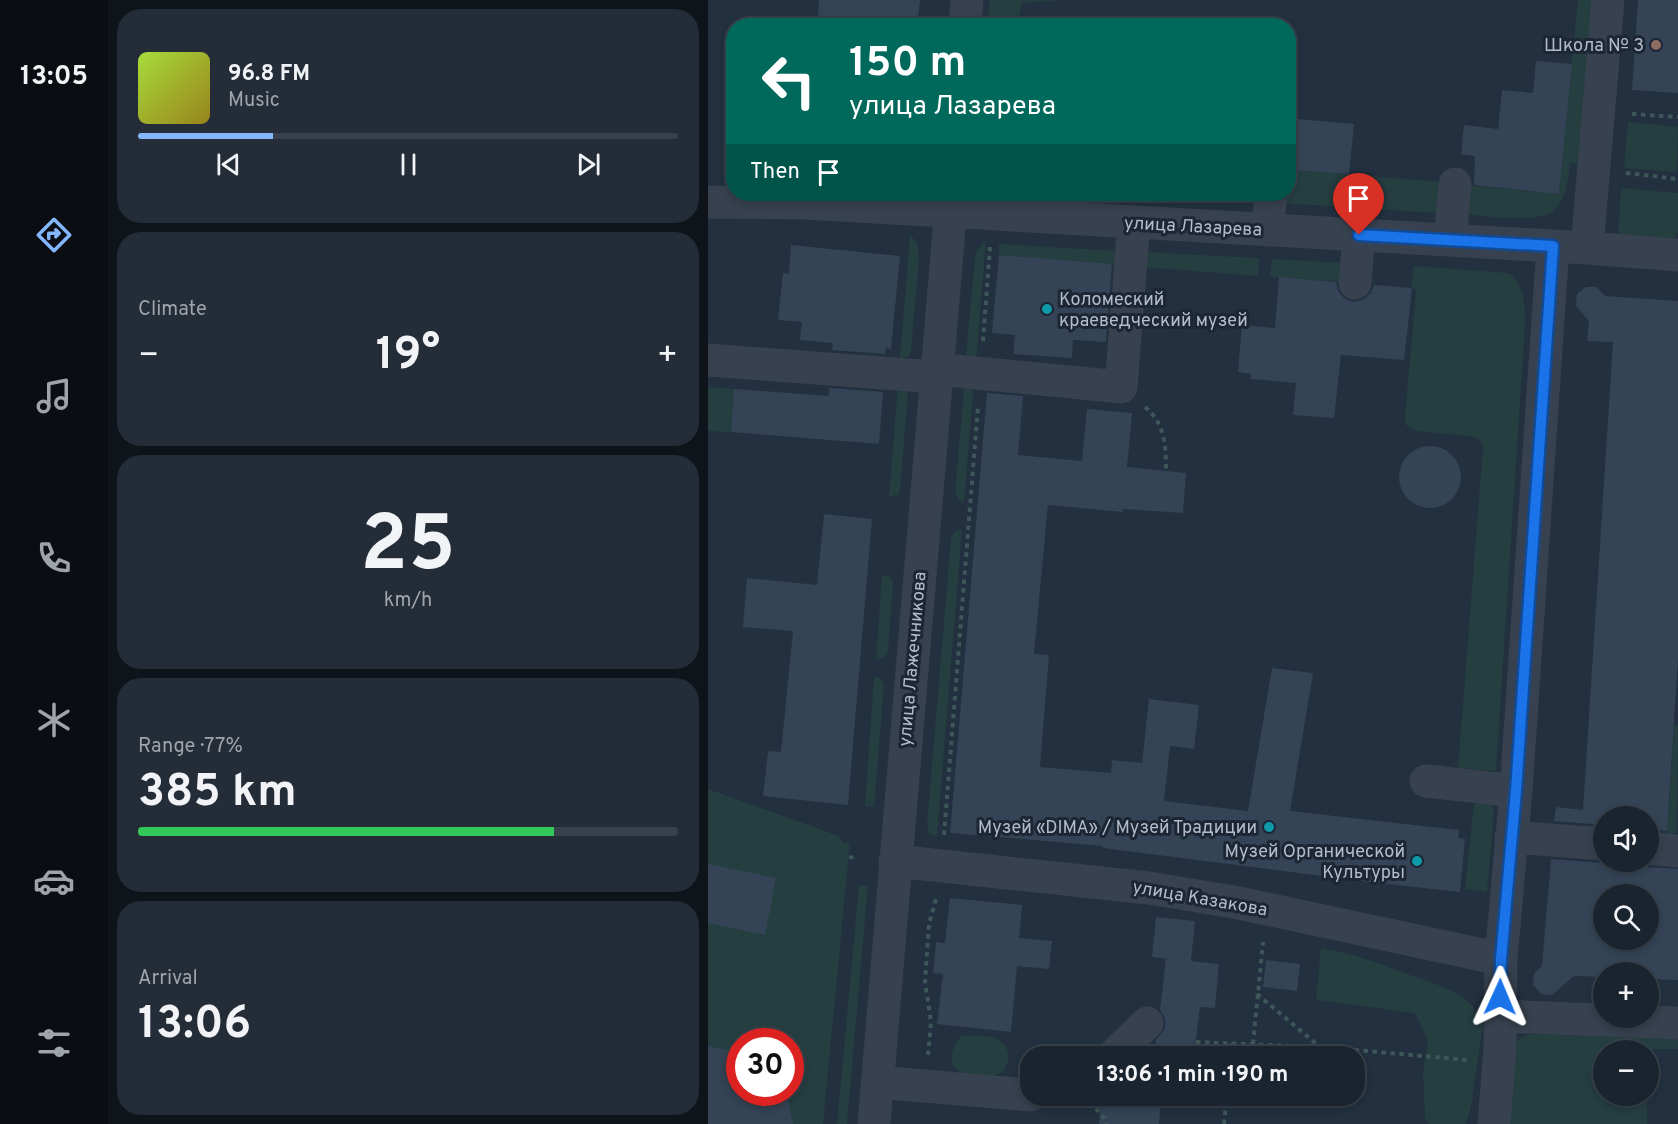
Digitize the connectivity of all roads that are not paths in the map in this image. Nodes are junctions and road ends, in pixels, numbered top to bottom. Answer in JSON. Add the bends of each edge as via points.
{"nodes":[{"id":1,"x":967,"y":0,"type":"edge"},
{"id":2,"x":1608,"y":0,"type":"edge"},
{"id":3,"x":966,"y":18,"type":"edge"},
{"id":4,"x":1455,"y":184,"type":"dead end"},
{"id":5,"x":1269,"y":201,"type":"edge"},
{"id":6,"x":708,"y":202,"type":"edge"},
{"id":7,"x":951,"y":203,"type":"edge"},
{"id":8,"x":1134,"y":222,"type":"junction"},
{"id":9,"x":1267,"y":230,"type":"junction"},
{"id":10,"x":1359,"y":235,"type":"junction"},
{"id":11,"x":1450,"y":240,"type":"junction"},
{"id":12,"x":1553,"y":246,"type":"junction"},
{"id":13,"x":1587,"y":248,"type":"junction"},
{"id":14,"x":1678,"y":255,"type":"edge"},
{"id":15,"x":1355,"y":283,"type":"dead end"},
{"id":16,"x":708,"y":360,"type":"edge"},
{"id":17,"x":936,"y":373,"type":"junction"},
{"id":18,"x":1426,"y":781,"type":"dead end"},
{"id":19,"x":1516,"y":791,"type":"junction"},
{"id":20,"x":1511,"y":837,"type":"junction"},
{"id":21,"x":1593,"y":843,"type":"edge"},
{"id":22,"x":1659,"y":849,"type":"edge"},
{"id":23,"x":1678,"y":851,"type":"edge"},
{"id":24,"x":895,"y":861,"type":"junction"},
{"id":25,"x":1501,"y":959,"type":"junction"},
{"id":26,"x":1147,"y":1023,"type":"dead end"},
{"id":27,"x":1678,"y":1023,"type":"edge"},
{"id":28,"x":1500,"y":1042,"type":"junction"},
{"id":29,"x":1123,"y":1046,"type":"edge"},
{"id":30,"x":877,"y":1082,"type":"junction"},
{"id":31,"x":1020,"y":1094,"type":"edge"},
{"id":32,"x":874,"y":1124,"type":"edge"},
{"id":33,"x":1494,"y":1124,"type":"edge"}],
"edges":[{"from":1,"to":3,"type":"street"},
{"from":2,"to":13,"type":"street"},
{"from":4,"to":11,"type":"street"},
{"from":5,"to":9,"type":"street"},
{"from":6,"to":7,"type":"street","name":"улица Лазарева"},
{"from":7,"to":8,"type":"street","name":"улица Лазарева","via":[[993,214]]},
{"from":7,"to":17,"type":"street","name":"улица Лажечникова"},
{"from":8,"to":9,"type":"street","name":"улица Лазарева"},
{"from":8,"to":17,"type":"street","via":[[1121,387],[981,373]]},
{"from":9,"to":10,"type":"street","name":"улица Лазарева"},
{"from":10,"to":11,"type":"street","name":"улица Лазарева"},
{"from":10,"to":15,"type":"street"},
{"from":11,"to":12,"type":"street","name":"улица Лазарева"},
{"from":12,"to":13,"type":"street","name":"улица Лазарева"},
{"from":12,"to":19,"type":"street"},
{"from":13,"to":14,"type":"street","name":"улица Лазарева"},
{"from":16,"to":17,"type":"street"},
{"from":17,"to":24,"type":"street","name":"улица Лажечникова"},
{"from":18,"to":19,"type":"street"},
{"from":19,"to":20,"type":"street"},
{"from":20,"to":21,"type":"street"},
{"from":20,"to":25,"type":"street"},
{"from":22,"to":23,"type":"street"},
{"from":24,"to":25,"type":"street","name":"улица Казакова","via":[[1149,888],[1234,902]]},
{"from":24,"to":30,"type":"street","name":"улица Лажечникова"},
{"from":25,"to":28,"type":"street"},
{"from":26,"to":29,"type":"street"},
{"from":27,"to":28,"type":"street"},
{"from":28,"to":33,"type":"street"},
{"from":30,"to":31,"type":"street"},
{"from":30,"to":32,"type":"street","name":"улица Лажечникова"}]}
